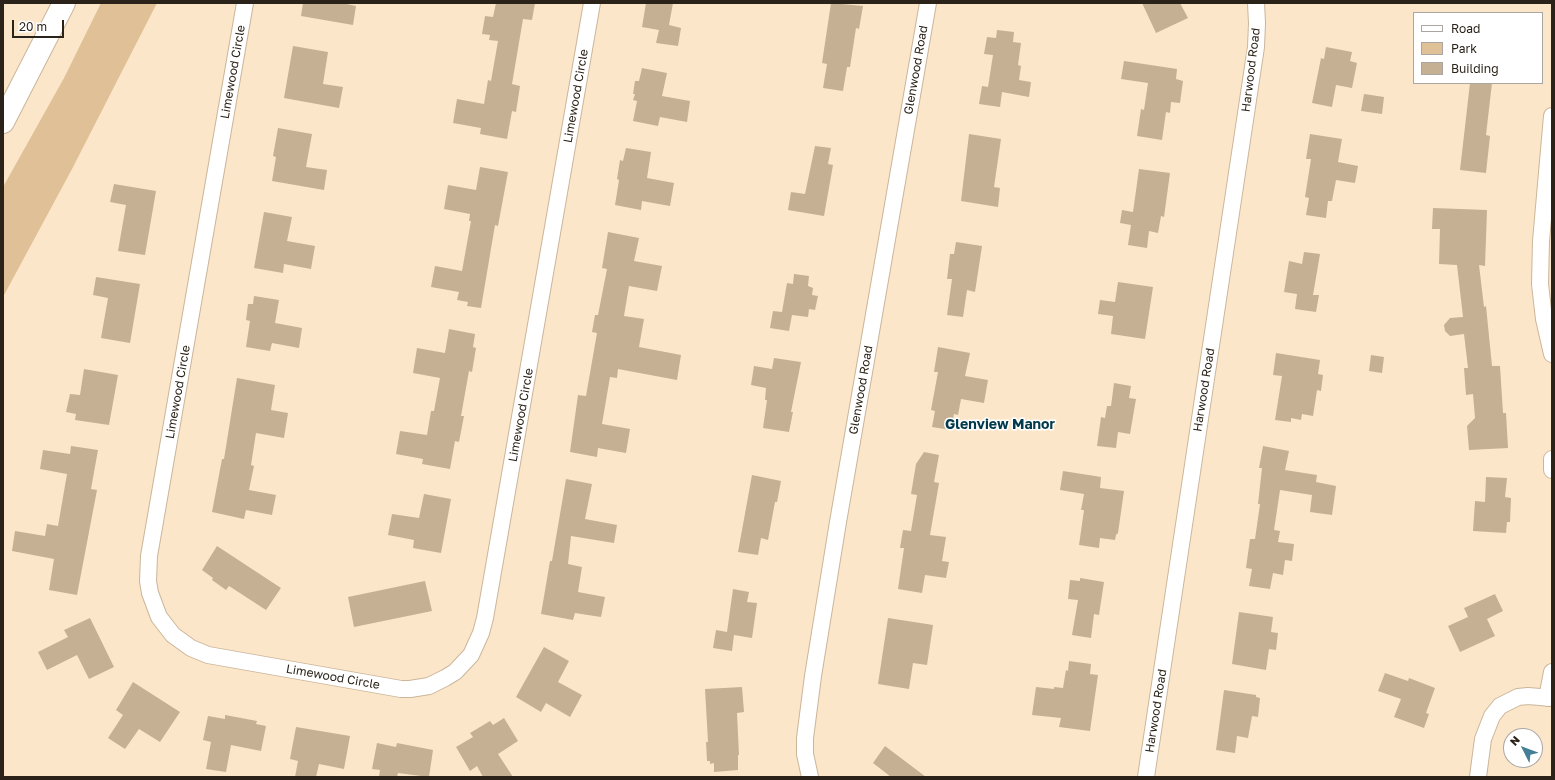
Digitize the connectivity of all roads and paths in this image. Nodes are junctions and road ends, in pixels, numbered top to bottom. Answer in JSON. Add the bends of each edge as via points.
{"nodes":[{"id":1,"x":64,"y":3,"type":"edge"},
{"id":2,"x":245,"y":3,"type":"edge"},
{"id":3,"x":592,"y":3,"type":"edge"},
{"id":4,"x":928,"y":3,"type":"edge"},
{"id":5,"x":1256,"y":3,"type":"edge"},
{"id":6,"x":1552,"y":116,"type":"edge"},
{"id":7,"x":3,"y":122,"type":"edge"},
{"id":8,"x":1552,"y":354,"type":"edge"},
{"id":9,"x":1552,"y":459,"type":"edge"},
{"id":10,"x":1552,"y":470,"type":"edge"},
{"id":11,"x":1552,"y":672,"type":"edge"},
{"id":12,"x":1550,"y":698,"type":"edge"},
{"id":13,"x":810,"y":777,"type":"edge"},
{"id":14,"x":1146,"y":777,"type":"edge"},
{"id":15,"x":1478,"y":777,"type":"edge"}],
"edges":[{"from":1,"to":7,"type":"highway"},
{"from":2,"to":3,"type":"street","name":"Limewood Circle","via":[[149,556],[150,593],[159,617],[173,635],[191,648],[208,655],[401,689],[429,686],[455,672],[471,655],[482,633]]},
{"from":4,"to":13,"type":"street","name":"Glenwood Road","via":[[813,676],[805,738]]},
{"from":5,"to":14,"type":"street","name":"Harwood Road","via":[[1256,47]]},
{"from":6,"to":8,"type":"street","via":[[1540,284]]},
{"from":9,"to":10,"type":"street"},
{"from":11,"to":12,"type":"street"},
{"from":12,"to":15,"type":"street","via":[[1518,697],[1500,706],[1492,716],[1483,740]]}]}
